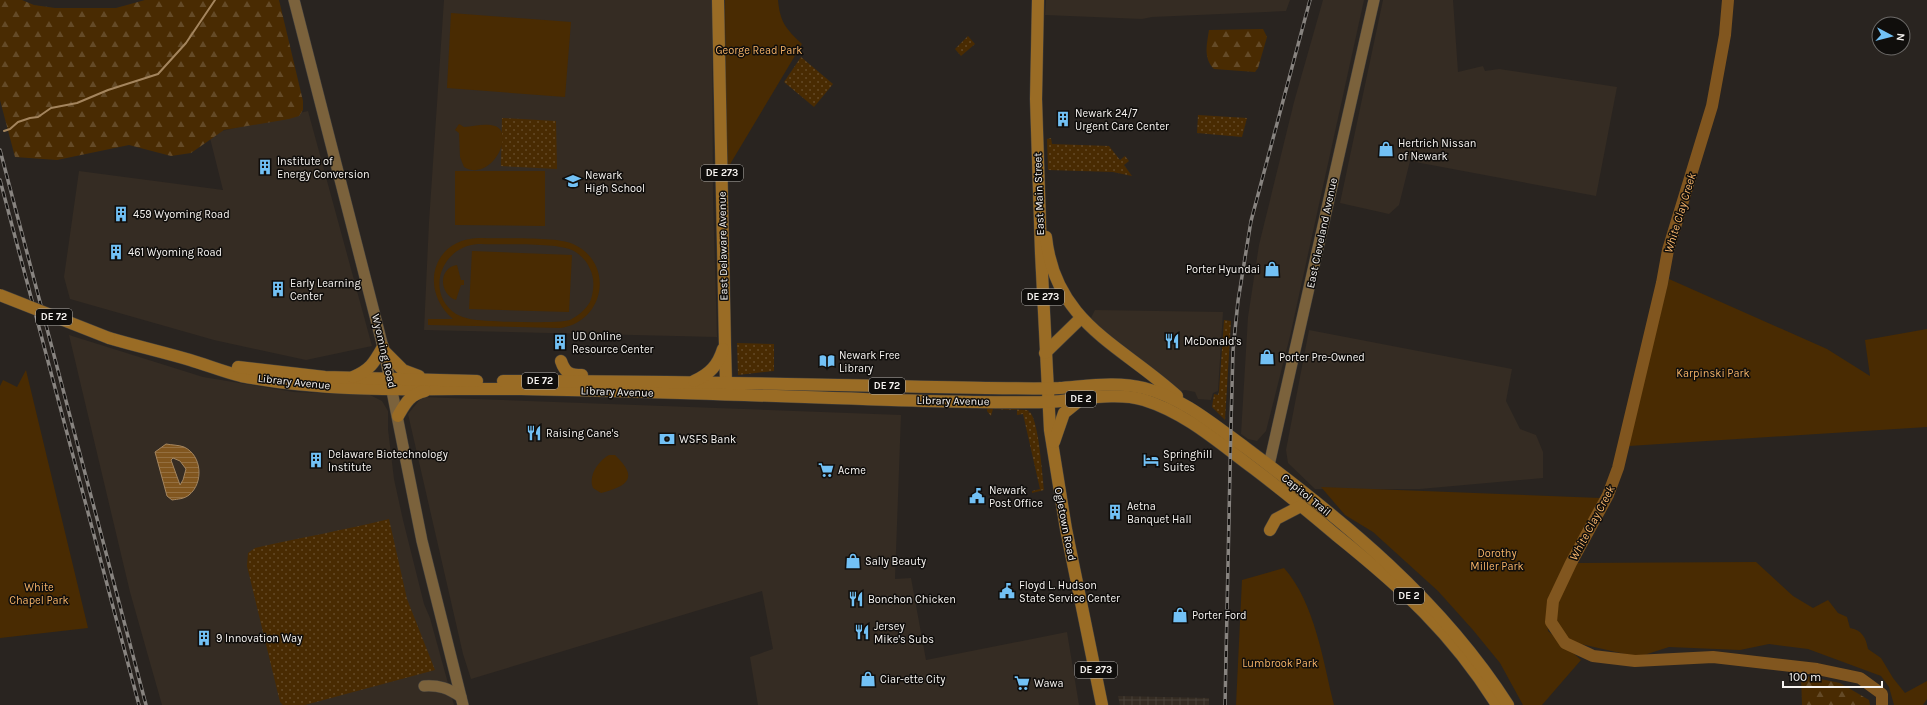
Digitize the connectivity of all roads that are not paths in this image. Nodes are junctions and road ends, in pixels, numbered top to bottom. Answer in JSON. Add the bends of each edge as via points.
{"nodes":[{"id":1,"x":294,"y":0,"type":"edge"},
{"id":2,"x":718,"y":0,"type":"edge"},
{"id":3,"x":1038,"y":0,"type":"edge"},
{"id":4,"x":1374,"y":0,"type":"edge"},
{"id":5,"x":1040,"y":205,"type":"junction"},
{"id":6,"x":0,"y":295,"type":"edge"},
{"id":7,"x":1081,"y":318,"type":"junction"},
{"id":8,"x":725,"y":345,"type":"junction"},
{"id":9,"x":384,"y":349,"type":"junction"},
{"id":10,"x":1045,"y":353,"type":"junction"},
{"id":11,"x":189,"y":360,"type":"junction"},
{"id":12,"x":352,"y":378,"type":"junction"},
{"id":13,"x":535,"y":381,"type":"junction"},
{"id":14,"x":638,"y":382,"type":"junction"},
{"id":15,"x":689,"y":382,"type":"junction"},
{"id":16,"x":726,"y":383,"type":"junction"},
{"id":17,"x":391,"y":384,"type":"junction"},
{"id":18,"x":430,"y":385,"type":"junction"},
{"id":19,"x":1047,"y":388,"type":"junction"},
{"id":20,"x":731,"y":395,"type":"junction"},
{"id":21,"x":1082,"y":399,"type":"junction"},
{"id":22,"x":1048,"y":402,"type":"junction"},
{"id":23,"x":1190,"y":407,"type":"junction"},
{"id":24,"x":398,"y":416,"type":"junction"},
{"id":25,"x":1052,"y":449,"type":"junction"},
{"id":26,"x":1269,"y":466,"type":"junction"},
{"id":27,"x":1267,"y":479,"type":"junction"},
{"id":28,"x":1301,"y":506,"type":"junction"},
{"id":29,"x":1270,"y":530,"type":"dead end"},
{"id":30,"x":424,"y":686,"type":"dead end"},
{"id":31,"x":462,"y":701,"type":"edge"},
{"id":32,"x":1102,"y":705,"type":"edge"},
{"id":33,"x":1497,"y":705,"type":"edge"},
{"id":34,"x":1508,"y":705,"type":"edge"}],
"edges":[{"from":1,"to":9,"type":"street","name":"Wyoming Road"},
{"from":2,"to":8,"type":"main road","name":"East Delaware Avenue","number":"DE 273"},
{"from":3,"to":5,"type":"main road","name":"East Main Street","number":"DE 273","via":[[1036,99]]},
{"from":4,"to":26,"type":"street","name":"East Cleveland Avenue"},
{"from":5,"to":7,"type":"main road","via":[[1057,279]]},
{"from":5,"to":10,"type":"main road","name":"East Main Street","number":"DE 273"},
{"from":6,"to":11,"type":"main road","name":"Library Avenue","number":"DE 72","bridge":true,"via":[[110,338]]},
{"from":7,"to":10,"type":"main road"},
{"from":7,"to":23,"type":"main road"},
{"from":8,"to":15,"type":"main road","via":[[712,370]]},
{"from":8,"to":16,"type":"main road","name":"East Delaware Avenue","number":"DE 273"},
{"from":9,"to":12,"type":"main road","via":[[366,372]]},
{"from":9,"to":17,"type":"street","name":"Wyoming Road"},
{"from":9,"to":18,"type":"main road","via":[[403,370]]},
{"from":10,"to":19,"type":"main road","name":"East Main Street","number":"DE 273"},
{"from":11,"to":12,"type":"main road","name":"Library Avenue","number":"DE 72","via":[[292,374]]},
{"from":11,"to":17,"type":"main road","name":"Library Avenue","number":"DE 72","via":[[237,375],[280,382]]},
{"from":12,"to":17,"type":"main road","name":"Library Avenue","number":"DE 72"},
{"from":13,"to":14,"type":"main road","name":"Library Avenue","number":"DE 72"},
{"from":13,"to":14,"type":"main road","via":[[556,372],[562,361],[564,370],[570,374],[619,376]]},
{"from":13,"to":18,"type":"main road","name":"Library Avenue","number":"DE 72"},
{"from":14,"to":15,"type":"main road","name":"Library Avenue","number":"DE 72"},
{"from":15,"to":16,"type":"main road","name":"Library Avenue","number":"DE 72"},
{"from":16,"to":19,"type":"main road","name":"Library Avenue","number":"DE 72"},
{"from":16,"to":20,"type":"main road","name":"East Delaware Avenue","number":"DE 273"},
{"from":17,"to":18,"type":"main road","name":"Library Avenue","number":"DE 72"},
{"from":17,"to":24,"type":"street","name":"Wyoming Road"},
{"from":18,"to":20,"type":"main road","name":"Library Avenue","number":"DE 72"},
{"from":18,"to":24,"type":"main road","via":[[412,396]]},
{"from":19,"to":22,"type":"main road","name":"Ogletown Road","number":"DE 273"},
{"from":19,"to":23,"type":"main road","name":"Capitol Trail","number":"DE 2","via":[[1132,385]]},
{"from":20,"to":22,"type":"main road","name":"Library Avenue","number":"DE 72"},
{"from":21,"to":22,"type":"main road","name":"Capitol Trail","number":"DE 2"},
{"from":21,"to":25,"type":"main road","via":[[1064,414]]},
{"from":21,"to":27,"type":"main road","name":"Capitol Trail","number":"DE 2","via":[[1134,398],[1167,409],[1186,419]]},
{"from":22,"to":25,"type":"main road","name":"Ogletown Road","number":"DE 273"},
{"from":23,"to":26,"type":"main road","name":"Capitol Trail","number":"DE 2"},
{"from":24,"to":31,"type":"street","name":"Wyoming Road","via":[[422,541]]},
{"from":25,"to":32,"type":"main road","name":"Ogletown Road","number":"DE 273"},
{"from":26,"to":27,"type":"main road"},
{"from":26,"to":34,"type":"main road","name":"Capitol Trail","number":"DE 2","via":[[1374,551],[1414,587],[1461,639]]},
{"from":27,"to":28,"type":"main road","name":"Capitol Trail","number":"DE 2"},
{"from":28,"to":29,"type":"main road","via":[[1276,519]]},
{"from":28,"to":33,"type":"main road","name":"Capitol Trail","number":"DE 2","via":[[1388,577],[1426,613],[1463,656]]},
{"from":30,"to":31,"type":"street","via":[[439,685],[451,690]]}]}
